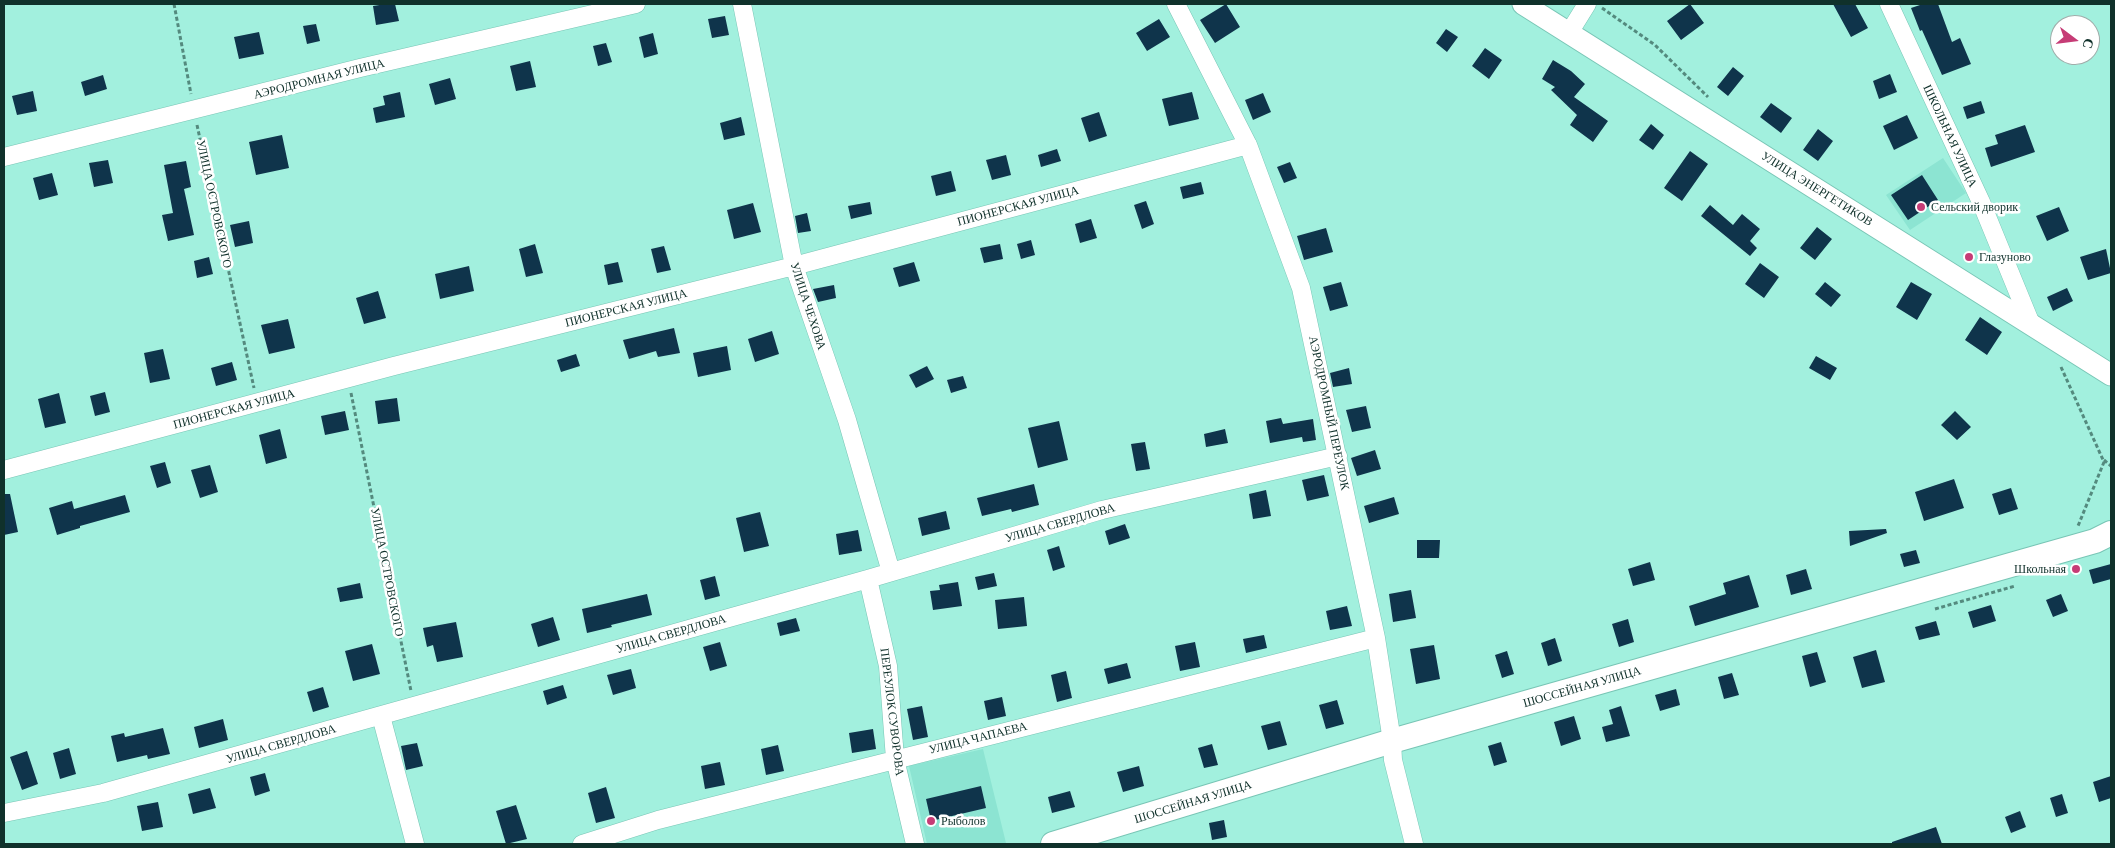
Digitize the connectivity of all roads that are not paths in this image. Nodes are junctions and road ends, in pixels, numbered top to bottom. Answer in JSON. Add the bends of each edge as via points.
{"nodes":[{"id":1,"x":636,"y":4,"type":"edge"},
{"id":2,"x":742,"y":4,"type":"edge"},
{"id":3,"x":1176,"y":4,"type":"edge"},
{"id":4,"x":1523,"y":4,"type":"edge"},
{"id":5,"x":1587,"y":4,"type":"edge"},
{"id":6,"x":1890,"y":4,"type":"edge"},
{"id":7,"x":1569,"y":33,"type":"junction"},
{"id":8,"x":1248,"y":145,"type":"junction"},
{"id":9,"x":4,"y":157,"type":"edge"},
{"id":10,"x":794,"y":266,"type":"junction"},
{"id":11,"x":2031,"y":324,"type":"junction"},
{"id":12,"x":2111,"y":375,"type":"edge"},
{"id":13,"x":1338,"y":456,"type":"junction"},
{"id":14,"x":4,"y":470,"type":"edge"},
{"id":15,"x":2111,"y":533,"type":"edge"},
{"id":16,"x":891,"y":572,"type":"junction"},
{"id":17,"x":868,"y":579,"type":"junction"},
{"id":18,"x":1376,"y":638,"type":"junction"},
{"id":19,"x":381,"y":716,"type":"junction"},
{"id":20,"x":1392,"y":741,"type":"junction"},
{"id":21,"x":895,"y":759,"type":"junction"},
{"id":22,"x":4,"y":813,"type":"edge"},
{"id":23,"x":415,"y":844,"type":"edge"},
{"id":24,"x":582,"y":844,"type":"edge"},
{"id":25,"x":915,"y":844,"type":"edge"},
{"id":26,"x":1053,"y":844,"type":"edge"},
{"id":27,"x":1414,"y":844,"type":"edge"}],
"edges":[{"from":1,"to":9,"type":"street","name":"АЭРОДРОМНАЯ УЛИЦА"},
{"from":2,"to":10,"type":"street","name":"УЛИЦА ЧЕХОВА"},
{"from":3,"to":8,"type":"street","name":"АЭРОДРОМНЫЙ ПЕРЕУЛОК"},
{"from":4,"to":7,"type":"street","name":"УЛИЦА ЭНЕРГЕТИКОВ"},
{"from":5,"to":7,"type":"street"},
{"from":6,"to":11,"type":"street","name":"ШКОЛЬНАЯ УЛИЦА","via":[[1981,202]]},
{"from":7,"to":11,"type":"street","name":"УЛИЦА ЭНЕРГЕТИКОВ"},
{"from":8,"to":10,"type":"street","name":"ПИОНЕРСКАЯ УЛИЦА"},
{"from":8,"to":13,"type":"street","name":"АЭРОДРОМНЫЙ ПЕРЕУЛОК","via":[[1302,288]]},
{"from":10,"to":14,"type":"street","name":"ПИОНЕРСКАЯ УЛИЦА","via":[[348,378]]},
{"from":10,"to":16,"type":"street","name":"УЛИЦА ЧЕХОВА","via":[[847,420]]},
{"from":11,"to":12,"type":"street","name":"УЛИЦА ЭНЕРГЕТИКОВ"},
{"from":13,"to":16,"type":"street","name":"УЛИЦА СВЕРДЛОВА","via":[[1102,510]]},
{"from":13,"to":18,"type":"street","name":"АЭРОДРОМНЫЙ ПЕРЕУЛОК"},
{"from":15,"to":20,"type":"main road","name":"ШОССЕЙНАЯ УЛИЦА","via":[[2095,541]]},
{"from":16,"to":17,"type":"street","name":"УЛИЦА СВЕРДЛОВА"},
{"from":17,"to":19,"type":"street","name":"УЛИЦА СВЕРДЛОВА"},
{"from":17,"to":21,"type":"street","name":"ПЕРЕУЛОК СУВОРОВА","via":[[888,666]]},
{"from":18,"to":20,"type":"street","name":"АЭРОДРОМНЫЙ ПЕРЕУЛОК"},
{"from":18,"to":21,"type":"street","name":"УЛИЦА ЧАПАЕВА"},
{"from":19,"to":22,"type":"street","name":"УЛИЦА СВЕРДЛОВА","via":[[103,794]]},
{"from":19,"to":23,"type":"street"},
{"from":20,"to":26,"type":"main road","name":"ШОССЕЙНАЯ УЛИЦА"},
{"from":20,"to":27,"type":"street","name":"АЭРОДРОМНЫЙ ПЕРЕУЛОК","via":[[1393,760]]},
{"from":21,"to":24,"type":"street","name":"УЛИЦА ЧАПАЕВА","via":[[658,820]]},
{"from":21,"to":25,"type":"street","name":"ПЕРЕУЛОК СУВОРОВА"}]}
